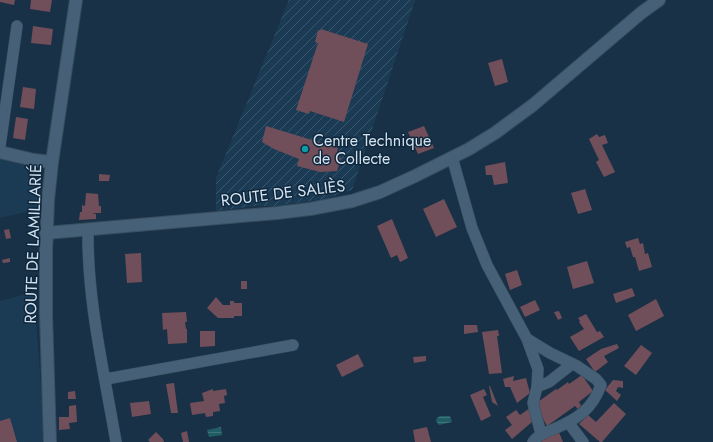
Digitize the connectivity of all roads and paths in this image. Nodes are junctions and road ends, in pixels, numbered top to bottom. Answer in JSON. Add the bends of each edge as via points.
{"nodes":[{"id":1,"x":76,"y":0,"type":"edge"},
{"id":2,"x":659,"y":0,"type":"edge"},
{"id":3,"x":17,"y":26,"type":"dead end"},
{"id":4,"x":0,"y":146,"type":"edge"},
{"id":5,"x":0,"y":152,"type":"edge"},
{"id":6,"x":452,"y":157,"type":"junction"},
{"id":7,"x":52,"y":162,"type":"junction"},
{"id":8,"x":88,"y":229,"type":"junction"},
{"id":9,"x":46,"y":233,"type":"junction"},
{"id":10,"x":526,"y":339,"type":"junction"},
{"id":11,"x":293,"y":345,"type":"dead end"},
{"id":12,"x":572,"y":364,"type":"junction"},
{"id":13,"x":106,"y":379,"type":"junction"},
{"id":14,"x":537,"y":387,"type":"junction"},
{"id":15,"x":568,"y":422,"type":"junction"},
{"id":16,"x":541,"y":434,"type":"junction"},
{"id":17,"x":50,"y":442,"type":"edge"},
{"id":18,"x":116,"y":442,"type":"edge"},
{"id":19,"x":533,"y":442,"type":"edge"},
{"id":20,"x":583,"y":442,"type":"edge"}],
"edges":[{"from":1,"to":7,"type":"street","name":"ROUTE DE LAMILLARIÉ"},
{"from":2,"to":6,"type":"street","name":"ROUTE DE SALIÈS","via":[[533,105],[495,133]]},
{"from":3,"to":4,"type":"street"},
{"from":5,"to":7,"type":"street"},
{"from":6,"to":8,"type":"street","name":"ROUTE DE SALIÈS","via":[[415,176],[352,201],[277,213]]},
{"from":6,"to":10,"type":"street","via":[[472,228],[487,265]]},
{"from":7,"to":9,"type":"street","name":"ROUTE DE LAMILLARIÉ"},
{"from":8,"to":9,"type":"street","name":"ROUTE DE SALIÈS"},
{"from":8,"to":13,"type":"street","via":[[92,301]]},
{"from":9,"to":17,"type":"street","name":"ROUTE DE LAMILLARIÉ"},
{"from":10,"to":12,"type":"street"},
{"from":10,"to":14,"type":"street","via":[[538,369]]},
{"from":11,"to":13,"type":"street"},
{"from":12,"to":14,"type":"street","via":[[549,382]]},
{"from":12,"to":15,"type":"street","via":[[601,385],[591,406]]},
{"from":13,"to":18,"type":"street"},
{"from":14,"to":16,"type":"street","via":[[534,403]]},
{"from":15,"to":16,"type":"street"},
{"from":15,"to":20,"type":"street"},
{"from":16,"to":19,"type":"street"}]}
